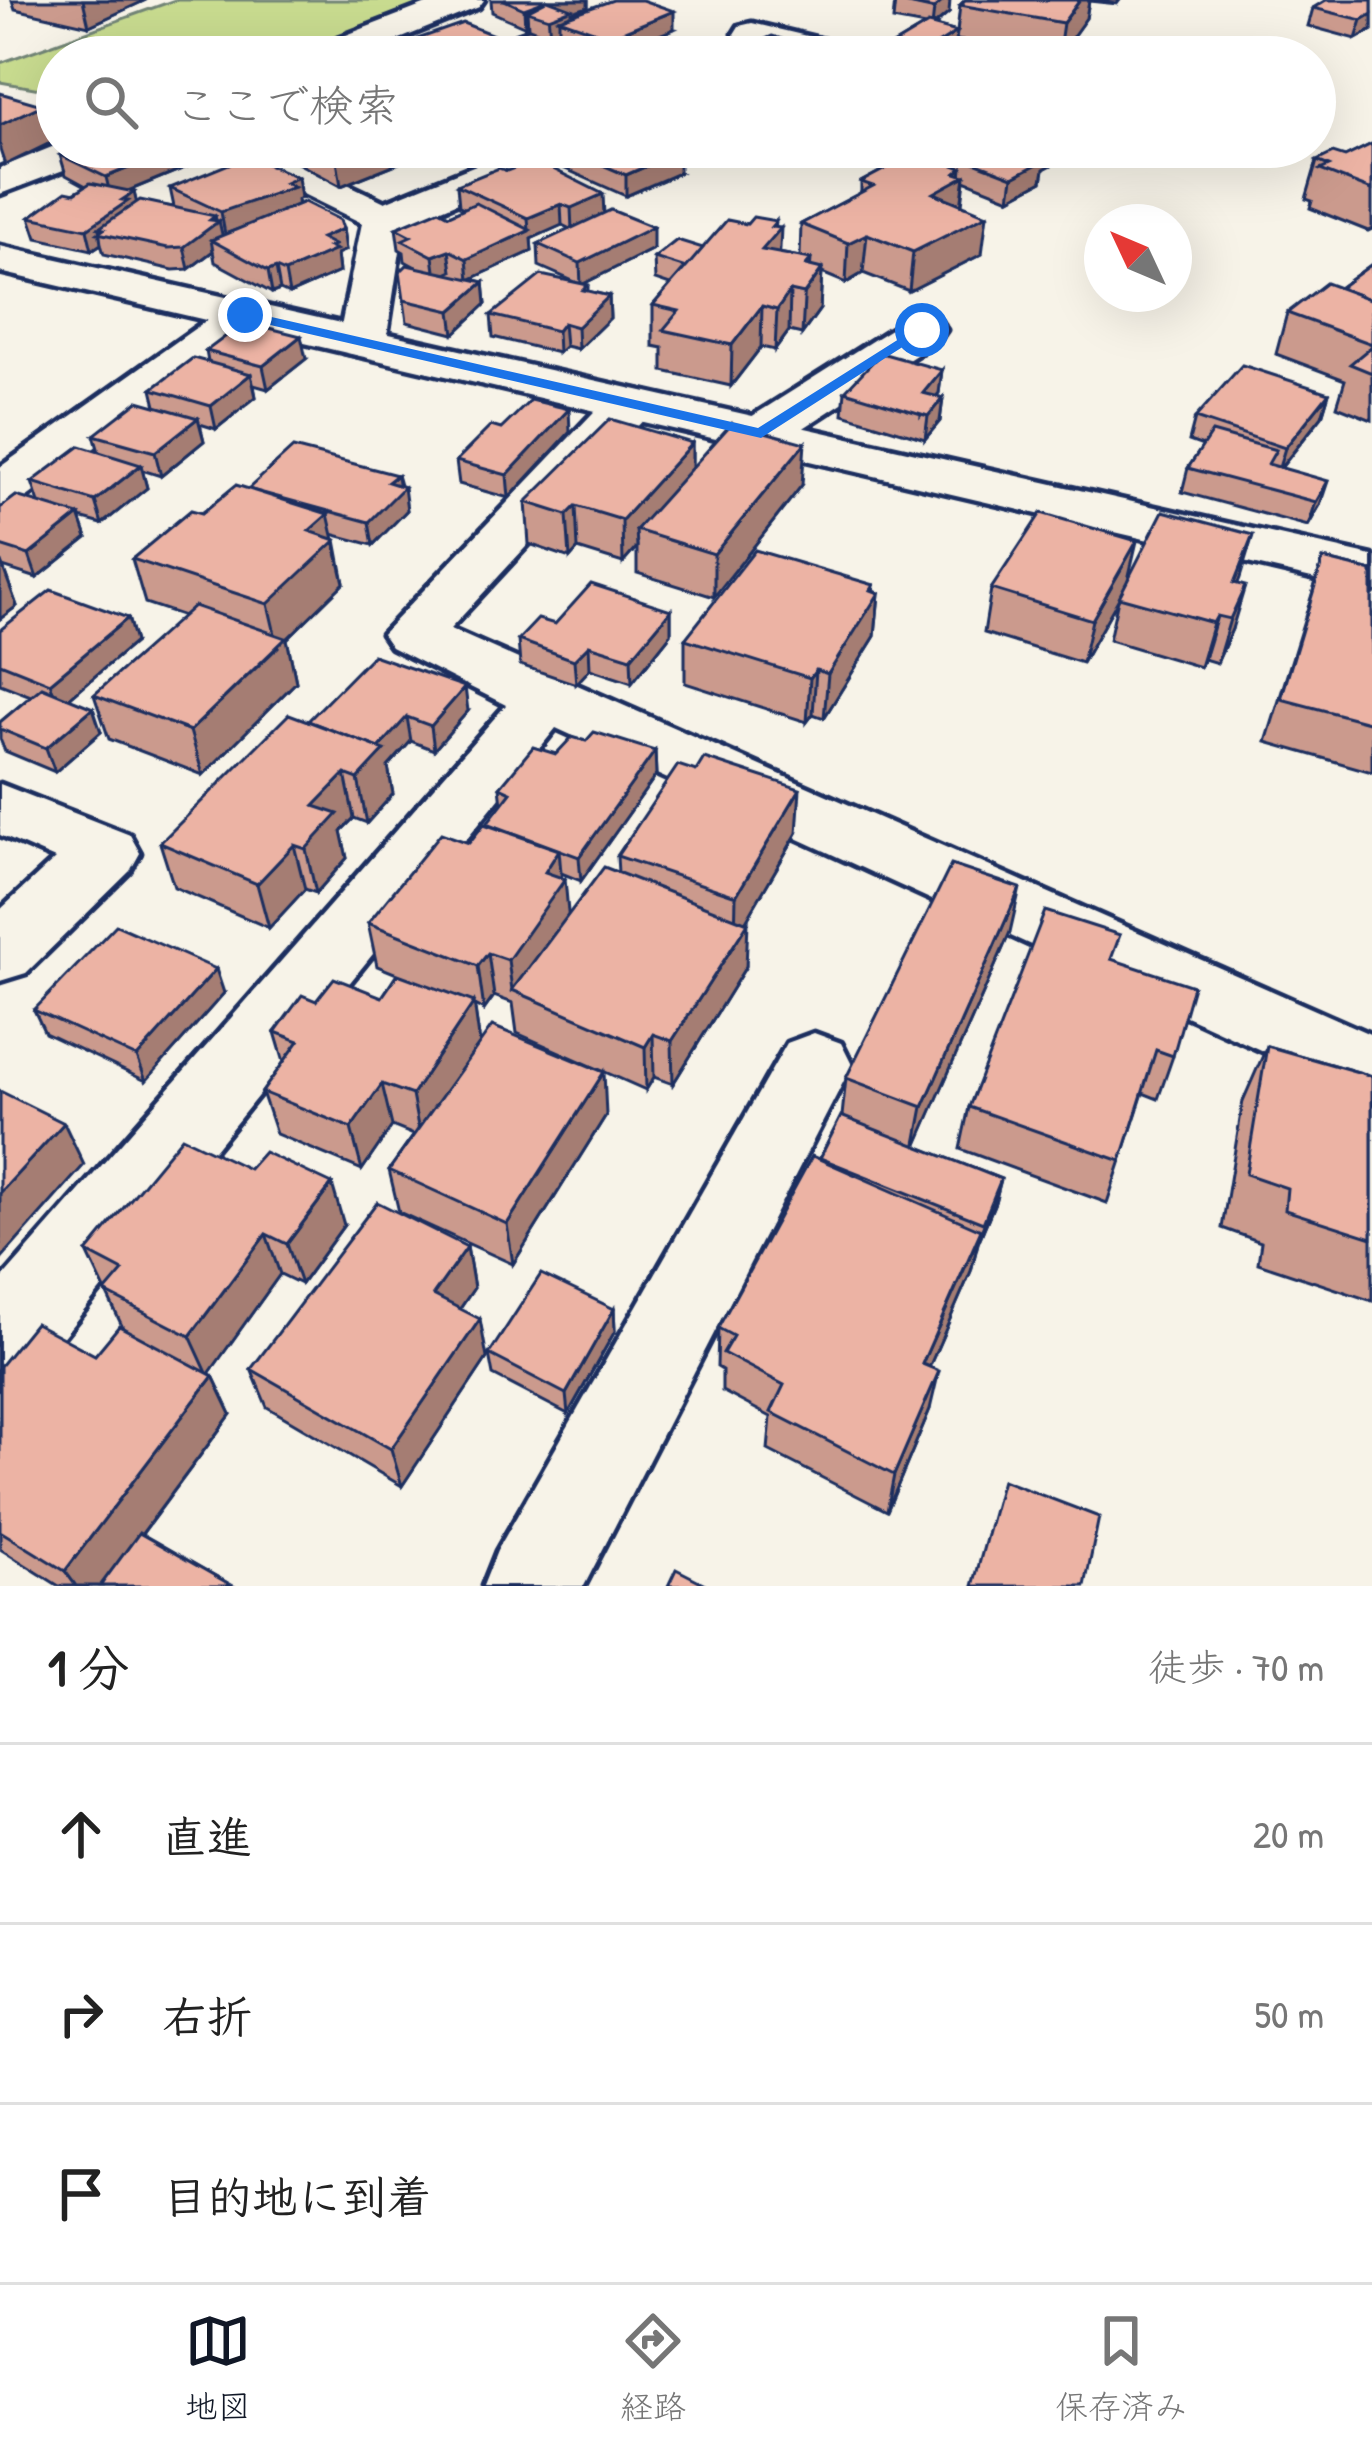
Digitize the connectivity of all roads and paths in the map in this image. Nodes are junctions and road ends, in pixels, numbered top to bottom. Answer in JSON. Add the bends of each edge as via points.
{"nodes":[{"id":1,"x":470,"y":15,"type":"edge"},
{"id":2,"x":379,"y":36,"type":"edge"},
{"id":3,"x":36,"y":168,"type":"edge"},
{"id":4,"x":281,"y":168,"type":"edge"},
{"id":5,"x":504,"y":168,"type":"edge"},
{"id":6,"x":0,"y":182,"type":"edge"},
{"id":7,"x":384,"y":218,"type":"junction"},
{"id":8,"x":0,"y":259,"type":"edge"},
{"id":9,"x":245,"y":315,"type":"junction"},
{"id":10,"x":922,"y":330,"type":"dead end"},
{"id":11,"x":362,"y":342,"type":"junction"},
{"id":12,"x":630,"y":404,"type":"junction"},
{"id":13,"x":761,"y":433,"type":"junction"},
{"id":14,"x":0,"y":492,"type":"edge"},
{"id":15,"x":1372,"y":574,"type":"edge"},
{"id":16,"x":545,"y":700,"type":"junction"},
{"id":17,"x":0,"y":808,"type":"edge"},
{"id":18,"x":0,"y":953,"type":"edge"},
{"id":19,"x":814,"y":1065,"type":"dead end"},
{"id":20,"x":1372,"y":1069,"type":"edge"},
{"id":21,"x":0,"y":1346,"type":"edge"},
{"id":22,"x":532,"y":1586,"type":"edge"}],
"edges":[{"from":1,"to":2,"type":"street","via":[[433,16]]},
{"from":3,"to":6,"type":"street"},
{"from":4,"to":7,"type":"street"},
{"from":5,"to":7,"type":"street"},
{"from":7,"to":11,"type":"street"},
{"from":8,"to":9,"type":"street"},
{"from":9,"to":11,"type":"street"},
{"from":9,"to":14,"type":"street"},
{"from":10,"to":13,"type":"street"},
{"from":11,"to":12,"type":"street"},
{"from":12,"to":13,"type":"street"},
{"from":12,"to":16,"type":"street","via":[[412,634]]},
{"from":13,"to":15,"type":"street"},
{"from":16,"to":20,"type":"street"},
{"from":16,"to":21,"type":"street"},
{"from":17,"to":18,"type":"street","via":[[106,853]]},
{"from":19,"to":22,"type":"street"}]}
